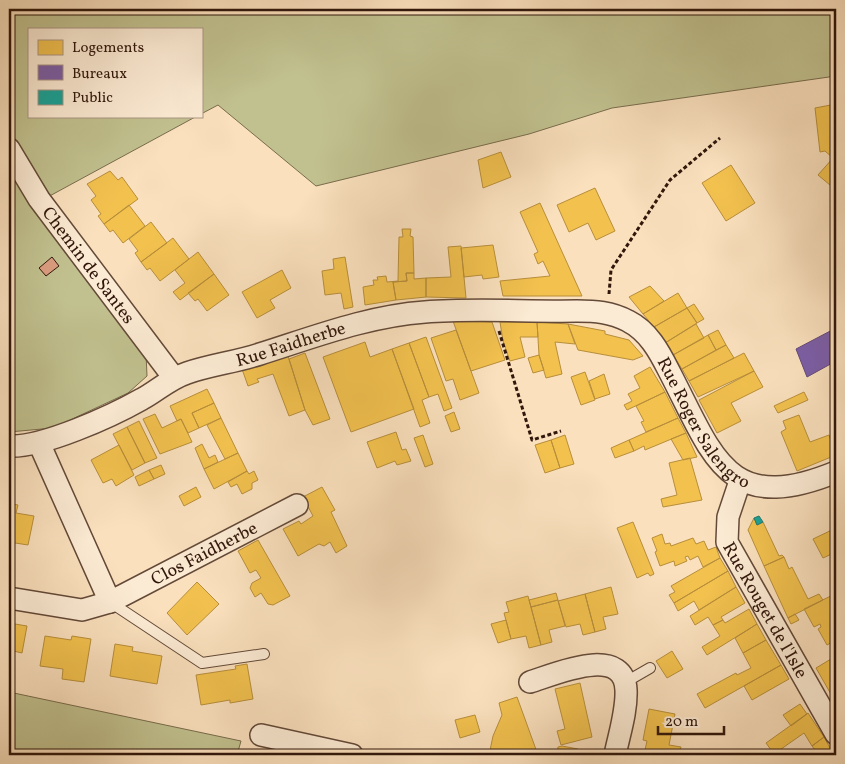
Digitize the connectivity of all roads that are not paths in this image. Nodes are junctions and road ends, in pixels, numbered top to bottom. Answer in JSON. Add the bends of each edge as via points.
{"nodes":[{"id":1,"x":9,"y":149,"type":"edge"},
{"id":2,"x":598,"y":312,"type":"joint"},
{"id":3,"x":174,"y":378,"type":"junction"},
{"id":4,"x":38,"y":443,"type":"junction"},
{"id":5,"x":9,"y":446,"type":"edge"},
{"id":6,"x":836,"y":472,"type":"edge"},
{"id":7,"x":740,"y":481,"type":"junction"},
{"id":8,"x":297,"y":505,"type":"dead end"},
{"id":9,"x":9,"y":598,"type":"edge"},
{"id":10,"x":110,"y":602,"type":"junction"},
{"id":11,"x":264,"y":654,"type":"dead end"},
{"id":12,"x":650,"y":668,"type":"dead end"},
{"id":13,"x":530,"y":682,"type":"dead end"},
{"id":14,"x":624,"y":683,"type":"junction"},
{"id":15,"x":836,"y":734,"type":"edge"},
{"id":16,"x":261,"y":735,"type":"dead end"},
{"id":17,"x":352,"y":755,"type":"edge"},
{"id":18,"x":616,"y":755,"type":"edge"}],
"edges":[{"from":1,"to":3,"type":"street","name":"Chemin de Santes","via":[[39,199]]},
{"from":2,"to":3,"type":"street","name":"Rue Faidherbe","via":[[425,312],[371,320]]},
{"from":2,"to":7,"type":"street","name":"Rue Roger Salengro","via":[[628,321],[648,337],[664,360],[714,456]]},
{"from":3,"to":4,"type":"street","name":"Rue Faidherbe","via":[[135,403]]},
{"from":4,"to":5,"type":"street","name":"Rue Faidherbe"},
{"from":4,"to":10,"type":"street"},
{"from":6,"to":7,"type":"street","name":"Rue Roger Salengro","via":[[810,483],[778,488],[752,486]]},
{"from":7,"to":15,"type":"street","name":"Rue Rouget de l'Isle","via":[[728,517],[727,542]]},
{"from":8,"to":10,"type":"street","name":"Clos Faidherbe"},
{"from":9,"to":10,"type":"street","name":"Clos Faidherbe","via":[[82,610]]},
{"from":10,"to":11,"type":"lane","via":[[202,663]]},
{"from":12,"to":14,"type":"lane"},
{"from":13,"to":14,"type":"street","via":[[598,664],[615,670]]},
{"from":14,"to":18,"type":"street"},
{"from":16,"to":17,"type":"street"}]}
